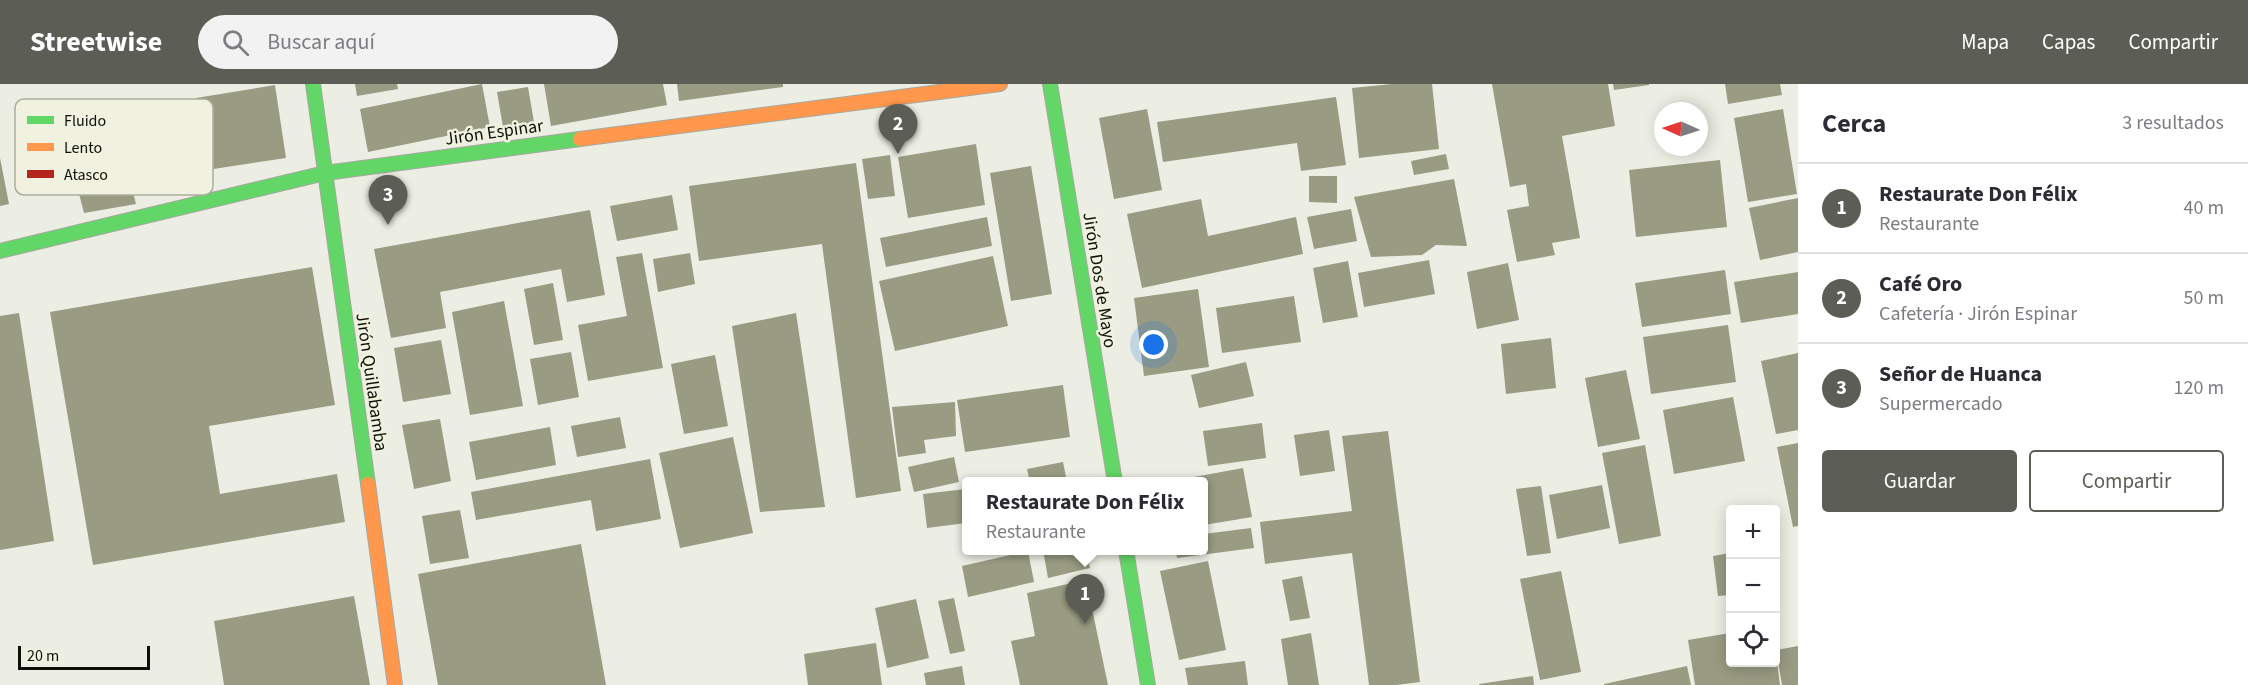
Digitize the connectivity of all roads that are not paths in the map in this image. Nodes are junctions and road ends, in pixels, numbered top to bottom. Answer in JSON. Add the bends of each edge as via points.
{"nodes":[{"id":1,"x":313,"y":84,"type":"edge"},
{"id":2,"x":1000,"y":84,"type":"edge"},
{"id":3,"x":1050,"y":84,"type":"edge"},
{"id":4,"x":325,"y":173,"type":"junction"},
{"id":5,"x":0,"y":251,"type":"edge"},
{"id":6,"x":1114,"y":477,"type":"edge"},
{"id":7,"x":1127,"y":555,"type":"edge"},
{"id":8,"x":395,"y":685,"type":"edge"},
{"id":9,"x":1148,"y":685,"type":"edge"}],
"edges":[{"from":1,"to":4,"type":"street","name":"Jirón Quillabamba"},
{"from":2,"to":4,"type":"street","name":"Jirón Espinar"},
{"from":3,"to":6,"type":"street","name":"Jirón Dos de Mayo"},
{"from":4,"to":5,"type":"street","name":"Jirón Espinar"},
{"from":4,"to":8,"type":"street","name":"Jirón Quillabamba"},
{"from":7,"to":9,"type":"street"}]}
